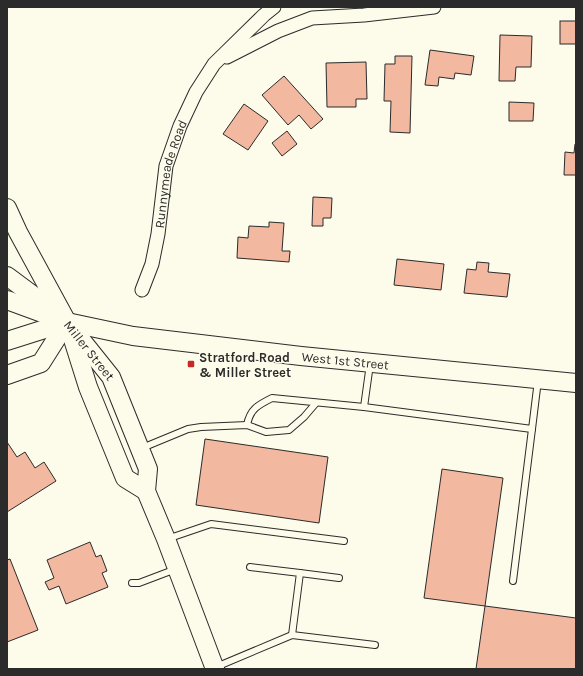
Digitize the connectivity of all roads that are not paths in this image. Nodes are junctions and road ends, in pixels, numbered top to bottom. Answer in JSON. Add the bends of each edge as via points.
{"nodes":[{"id":1,"x":274,"y":7,"type":"edge"},
{"id":2,"x":340,"y":7,"type":"edge"},
{"id":3,"x":434,"y":7,"type":"edge"},
{"id":4,"x":364,"y":15,"type":"junction"},
{"id":5,"x":214,"y":64,"type":"junction"},
{"id":6,"x":7,"y":208,"type":"edge"},
{"id":7,"x":7,"y":276,"type":"edge"},
{"id":8,"x":142,"y":290,"type":"dead end"},
{"id":9,"x":7,"y":300,"type":"edge"},
{"id":10,"x":67,"y":322,"type":"junction"},
{"id":11,"x":7,"y":341,"type":"edge"},
{"id":12,"x":370,"y":363,"type":"junction"},
{"id":13,"x":7,"y":374,"type":"edge"},
{"id":14,"x":538,"y":380,"type":"junction"},
{"id":15,"x":576,"y":383,"type":"edge"},
{"id":16,"x":316,"y":403,"type":"junction"},
{"id":17,"x":364,"y":407,"type":"junction"},
{"id":18,"x":247,"y":425,"type":"junction"},
{"id":19,"x":532,"y":429,"type":"junction"},
{"id":20,"x":140,"y":449,"type":"junction"},
{"id":21,"x":146,"y":491,"type":"junction"},
{"id":22,"x":166,"y":539,"type":"junction"},
{"id":23,"x":344,"y":541,"type":"dead end"},
{"id":24,"x":250,"y":567,"type":"dead end"},
{"id":25,"x":177,"y":569,"type":"junction"},
{"id":26,"x":300,"y":573,"type":"junction"},
{"id":27,"x":339,"y":578,"type":"dead end"},
{"id":28,"x":513,"y":580,"type":"dead end"},
{"id":29,"x":132,"y":583,"type":"dead end"},
{"id":30,"x":292,"y":635,"type":"junction"},
{"id":31,"x":375,"y":645,"type":"dead end"},
{"id":32,"x":215,"y":668,"type":"edge"}],
"edges":[{"from":1,"to":5,"type":"street","name":"Runnymeade Road"},
{"from":2,"to":4,"type":"street"},
{"from":3,"to":4,"type":"street"},
{"from":4,"to":5,"type":"street","via":[[312,18],[278,31]]},
{"from":5,"to":8,"type":"street","name":"Runnymeade Road","via":[[180,126],[166,166],[158,234],[152,264]]},
{"from":6,"to":10,"type":"main road"},
{"from":7,"to":10,"type":"main road"},
{"from":9,"to":10,"type":"main road","name":"West 1st Street"},
{"from":10,"to":11,"type":"main road"},
{"from":10,"to":12,"type":"main road","name":"West 1st Street","via":[[133,336]]},
{"from":10,"to":13,"type":"main road","via":[[41,363]]},
{"from":10,"to":20,"type":"main road","name":"Miller Street","via":[[111,377]]},
{"from":10,"to":21,"type":"main road","name":"Miller Street","via":[[88,387],[125,478]]},
{"from":12,"to":14,"type":"main road","name":"West 1st Street"},
{"from":12,"to":17,"type":"lane"},
{"from":14,"to":15,"type":"main road","name":"West 1st Street"},
{"from":14,"to":19,"type":"lane"},
{"from":16,"to":17,"type":"lane"},
{"from":16,"to":18,"type":"lane","via":[[289,430],[266,432]]},
{"from":16,"to":18,"type":"lane","via":[[272,398],[258,405],[249,416]]},
{"from":17,"to":19,"type":"lane"},
{"from":18,"to":20,"type":"lane","via":[[188,429]]},
{"from":19,"to":28,"type":"lane"},
{"from":20,"to":21,"type":"main road","name":"Miller Street","via":[[148,469]]},
{"from":21,"to":22,"type":"main road","name":"Miller Street"},
{"from":22,"to":23,"type":"lane","via":[[211,524]]},
{"from":22,"to":25,"type":"main road","name":"Miller Street"},
{"from":24,"to":26,"type":"lane"},
{"from":25,"to":29,"type":"lane","via":[[139,583]]},
{"from":25,"to":32,"type":"main road","name":"Miller Street"},
{"from":26,"to":27,"type":"lane"},
{"from":26,"to":30,"type":"lane"},
{"from":30,"to":31,"type":"lane"},
{"from":30,"to":32,"type":"lane"}]}
